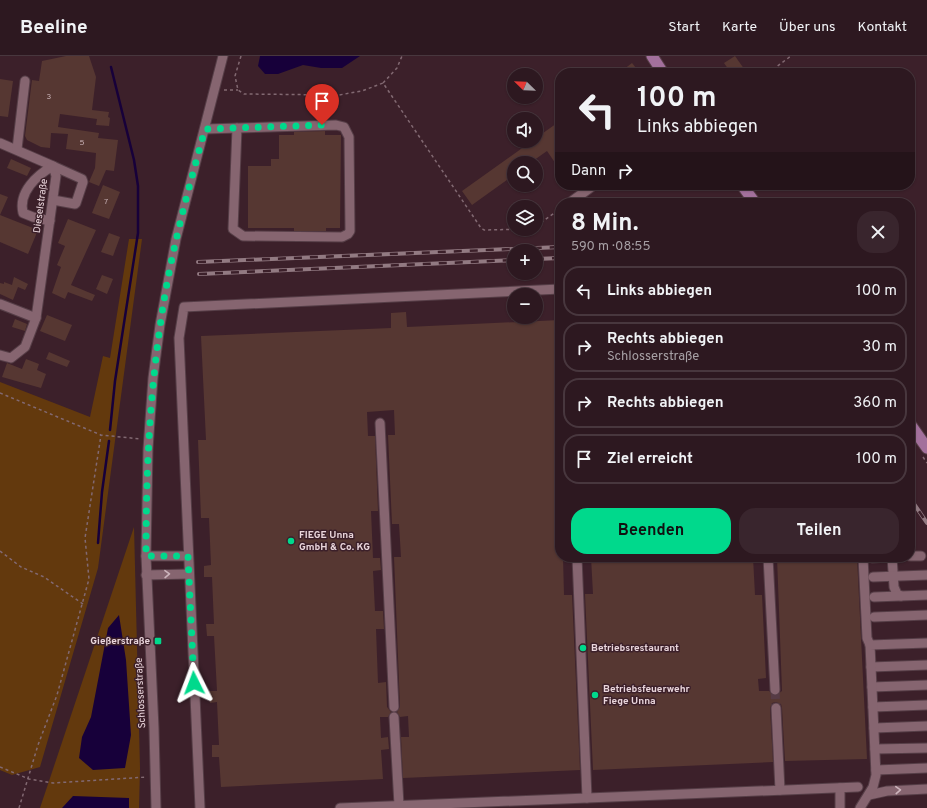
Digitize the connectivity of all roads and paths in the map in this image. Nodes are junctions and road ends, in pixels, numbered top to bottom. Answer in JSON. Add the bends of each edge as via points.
{"nodes":[{"id":1,"x":223,"y":56,"type":"edge"},
{"id":2,"x":241,"y":56,"type":"edge"},
{"id":3,"x":402,"y":56,"type":"edge"},
{"id":4,"x":652,"y":56,"type":"edge"},
{"id":5,"x":791,"y":56,"type":"edge"},
{"id":6,"x":660,"y":68,"type":"edge"},
{"id":7,"x":775,"y":68,"type":"edge"},
{"id":8,"x":25,"y":81,"type":"dead end"},
{"id":9,"x":384,"y":83,"type":"junction"},
{"id":10,"x":215,"y":90,"type":"junction"},
{"id":11,"x":238,"y":90,"type":"junction"},
{"id":12,"x":237,"y":128,"type":"junction"},
{"id":13,"x":205,"y":129,"type":"junction"},
{"id":14,"x":0,"y":143,"type":"edge"},
{"id":15,"x":16,"y":149,"type":"junction"},
{"id":16,"x":53,"y":166,"type":"junction"},
{"id":17,"x":587,"y":190,"type":"edge"},
{"id":18,"x":576,"y":198,"type":"edge"},
{"id":19,"x":53,"y":200,"type":"junction"},
{"id":20,"x":555,"y":213,"type":"edge"},
{"id":21,"x":50,"y":221,"type":"junction"},
{"id":22,"x":543,"y":221,"type":"edge"},
{"id":23,"x":507,"y":230,"type":"edge"},
{"id":24,"x":555,"y":289,"type":"edge"},
{"id":25,"x":0,"y":304,"type":"edge"},
{"id":26,"x":36,"y":318,"type":"junction"},
{"id":27,"x":0,"y":355,"type":"edge"},
{"id":28,"x":0,"y":393,"type":"edge"},
{"id":29,"x":380,"y":423,"type":"dead end"},
{"id":30,"x":915,"y":430,"type":"edge"},
{"id":31,"x":101,"y":434,"type":"junction"},
{"id":32,"x":141,"y":439,"type":"dead end"},
{"id":33,"x":925,"y":441,"type":"edge"},
{"id":34,"x":0,"y":551,"type":"edge"},
{"id":35,"x":146,"y":556,"type":"junction"},
{"id":36,"x":188,"y":556,"type":"junction"},
{"id":37,"x":915,"y":556,"type":"edge"},
{"id":38,"x":921,"y":556,"type":"dead end"},
{"id":39,"x":577,"y":562,"type":"edge"},
{"id":40,"x":768,"y":562,"type":"edge"},
{"id":41,"x":867,"y":562,"type":"edge"},
{"id":42,"x":891,"y":562,"type":"edge"},
{"id":43,"x":189,"y":574,"type":"junction"},
{"id":44,"x":927,"y":574,"type":"edge"},
{"id":45,"x":146,"y":575,"type":"junction"},
{"id":46,"x":893,"y":576,"type":"junction"},
{"id":47,"x":873,"y":577,"type":"dead end"},
{"id":48,"x":927,"y":595,"type":"edge"},
{"id":49,"x":901,"y":596,"type":"junction"},
{"id":50,"x":874,"y":597,"type":"dead end"},
{"id":51,"x":83,"y":604,"type":"junction"},
{"id":52,"x":927,"y":615,"type":"edge"},
{"id":53,"x":874,"y":617,"type":"dead end"},
{"id":54,"x":927,"y":643,"type":"edge"},
{"id":55,"x":870,"y":645,"type":"junction"},
{"id":56,"x":927,"y":664,"type":"edge"},
{"id":57,"x":871,"y":667,"type":"junction"},
{"id":58,"x":927,"y":685,"type":"edge"},
{"id":59,"x":872,"y":687,"type":"junction"},
{"id":60,"x":774,"y":690,"type":"tunnel mouth"},
{"id":61,"x":927,"y":705,"type":"edge"},
{"id":62,"x":394,"y":707,"type":"dead end"},
{"id":63,"x":873,"y":707,"type":"junction"},
{"id":64,"x":776,"y":708,"type":"tunnel mouth"},
{"id":65,"x":394,"y":717,"type":"dead end"},
{"id":66,"x":927,"y":726,"type":"edge"},
{"id":67,"x":874,"y":728,"type":"junction"},
{"id":68,"x":927,"y":748,"type":"edge"},
{"id":69,"x":875,"y":749,"type":"junction"},
{"id":70,"x":0,"y":767,"type":"edge"},
{"id":71,"x":927,"y":768,"type":"edge"},
{"id":72,"x":876,"y":770,"type":"junction"},
{"id":73,"x":147,"y":778,"type":"dead end"},
{"id":74,"x":30,"y":779,"type":"junction"},
{"id":75,"x":858,"y":787,"type":"dead end"},
{"id":76,"x":840,"y":788,"type":"junction"},
{"id":77,"x":927,"y":789,"type":"edge"},
{"id":78,"x":780,"y":790,"type":"junction"},
{"id":79,"x":869,"y":795,"type":"junction"},
{"id":80,"x":587,"y":798,"type":"junction"},
{"id":81,"x":399,"y":805,"type":"junction"},
{"id":82,"x":475,"y":805,"type":"edge"},
{"id":83,"x":19,"y":808,"type":"edge"},
{"id":84,"x":156,"y":808,"type":"edge"},
{"id":85,"x":200,"y":808,"type":"edge"},
{"id":86,"x":340,"y":808,"type":"edge"},
{"id":87,"x":840,"y":808,"type":"edge"},
{"id":88,"x":860,"y":808,"type":"edge"}],
"edges":[{"from":1,"to":10,"type":"street","name":"Schlosserstraße"},
{"from":2,"to":11,"type":"path","via":[[235,76]]},
{"from":3,"to":9,"type":"path","via":[[397,68]]},
{"from":4,"to":6,"type":"main road"},
{"from":5,"to":7,"type":"path"},
{"from":8,"to":15,"type":"street"},
{"from":9,"to":11,"type":"path","via":[[362,91],[339,95],[244,94]]},
{"from":9,"to":23,"type":"path","via":[[481,228]]},
{"from":10,"to":11,"type":"path"},
{"from":10,"to":13,"type":"street","name":"Schlosserstraße"},
{"from":12,"to":12,"type":"street","via":[[336,125],[344,127],[349,137],[348,234],[342,238],[243,236],[235,231],[233,229]]},
{"from":12,"to":13,"type":"street"},
{"from":13,"to":35,"type":"street","name":"Schlosserstraße","via":[[176,239],[160,325],[148,448]]},
{"from":14,"to":15,"type":"street","name":"Dieselstraße"},
{"from":15,"to":16,"type":"street","name":"Dieselstraße"},
{"from":16,"to":19,"type":"street","name":"Dieselstraße","via":[[56,176]]},
{"from":16,"to":19,"type":"street","via":[[82,178],[83,182],[75,204]]},
{"from":16,"to":21,"type":"street","via":[[34,180],[28,188],[22,207],[26,215]]},
{"from":17,"to":18,"type":"street"},
{"from":19,"to":21,"type":"street","name":"Dieselstraße"},
{"from":20,"to":22,"type":"path"},
{"from":21,"to":26,"type":"street","name":"Dieselstraße"},
{"from":24,"to":36,"type":"street","via":[[184,307],[179,338]]},
{"from":25,"to":26,"type":"street"},
{"from":26,"to":27,"type":"street","name":"Dieselstraße","via":[[25,347],[10,358]]},
{"from":28,"to":31,"type":"path"},
{"from":29,"to":62,"type":"street"},
{"from":30,"to":33,"type":"main road"},
{"from":31,"to":32,"type":"path"},
{"from":31,"to":51,"type":"path","via":[[85,538],[89,579]]},
{"from":34,"to":51,"type":"path","via":[[21,567],[44,576]]},
{"from":35,"to":36,"type":"street"},
{"from":35,"to":45,"type":"street","name":"Schlosserstraße"},
{"from":36,"to":43,"type":"street"},
{"from":37,"to":38,"type":"street"},
{"from":39,"to":80,"type":"street"},
{"from":40,"to":60,"type":"street"},
{"from":41,"to":55,"type":"street","via":[[867,638]]},
{"from":42,"to":46,"type":"street"},
{"from":45,"to":43,"type":"street","one_way":true},
{"from":43,"to":85,"type":"street"},
{"from":44,"to":46,"type":"street"},
{"from":45,"to":84,"type":"street","name":"Schlosserstraße"},
{"from":46,"to":47,"type":"street"},
{"from":46,"to":49,"type":"street","via":[[894,591]]},
{"from":48,"to":49,"type":"street"},
{"from":49,"to":50,"type":"street"},
{"from":51,"to":74,"type":"path","via":[[57,695],[38,745]]},
{"from":52,"to":53,"type":"street"},
{"from":54,"to":55,"type":"street"},
{"from":55,"to":57,"type":"street"},
{"from":56,"to":57,"type":"street"},
{"from":57,"to":59,"type":"street"},
{"from":58,"to":59,"type":"street"},
{"from":59,"to":63,"type":"street"},
{"from":61,"to":63,"type":"street"},
{"from":63,"to":67,"type":"street"},
{"from":64,"to":78,"type":"street"},
{"from":65,"to":81,"type":"street"},
{"from":66,"to":67,"type":"street"},
{"from":67,"to":69,"type":"street"},
{"from":68,"to":69,"type":"street"},
{"from":69,"to":72,"type":"street"},
{"from":70,"to":74,"type":"path"},
{"from":71,"to":72,"type":"street"},
{"from":72,"to":79,"type":"street","via":[[875,781]]},
{"from":73,"to":74,"type":"path","via":[[53,783]]},
{"from":74,"to":83,"type":"path"},
{"from":75,"to":76,"type":"street"},
{"from":76,"to":78,"type":"street"},
{"from":76,"to":87,"type":"street"},
{"from":79,"to":77,"type":"street","one_way":true,"via":[[887,791]]},
{"from":78,"to":80,"type":"street"},
{"from":79,"to":88,"type":"street"},
{"from":80,"to":82,"type":"street"},
{"from":81,"to":82,"type":"street"},
{"from":81,"to":86,"type":"street"}]}
